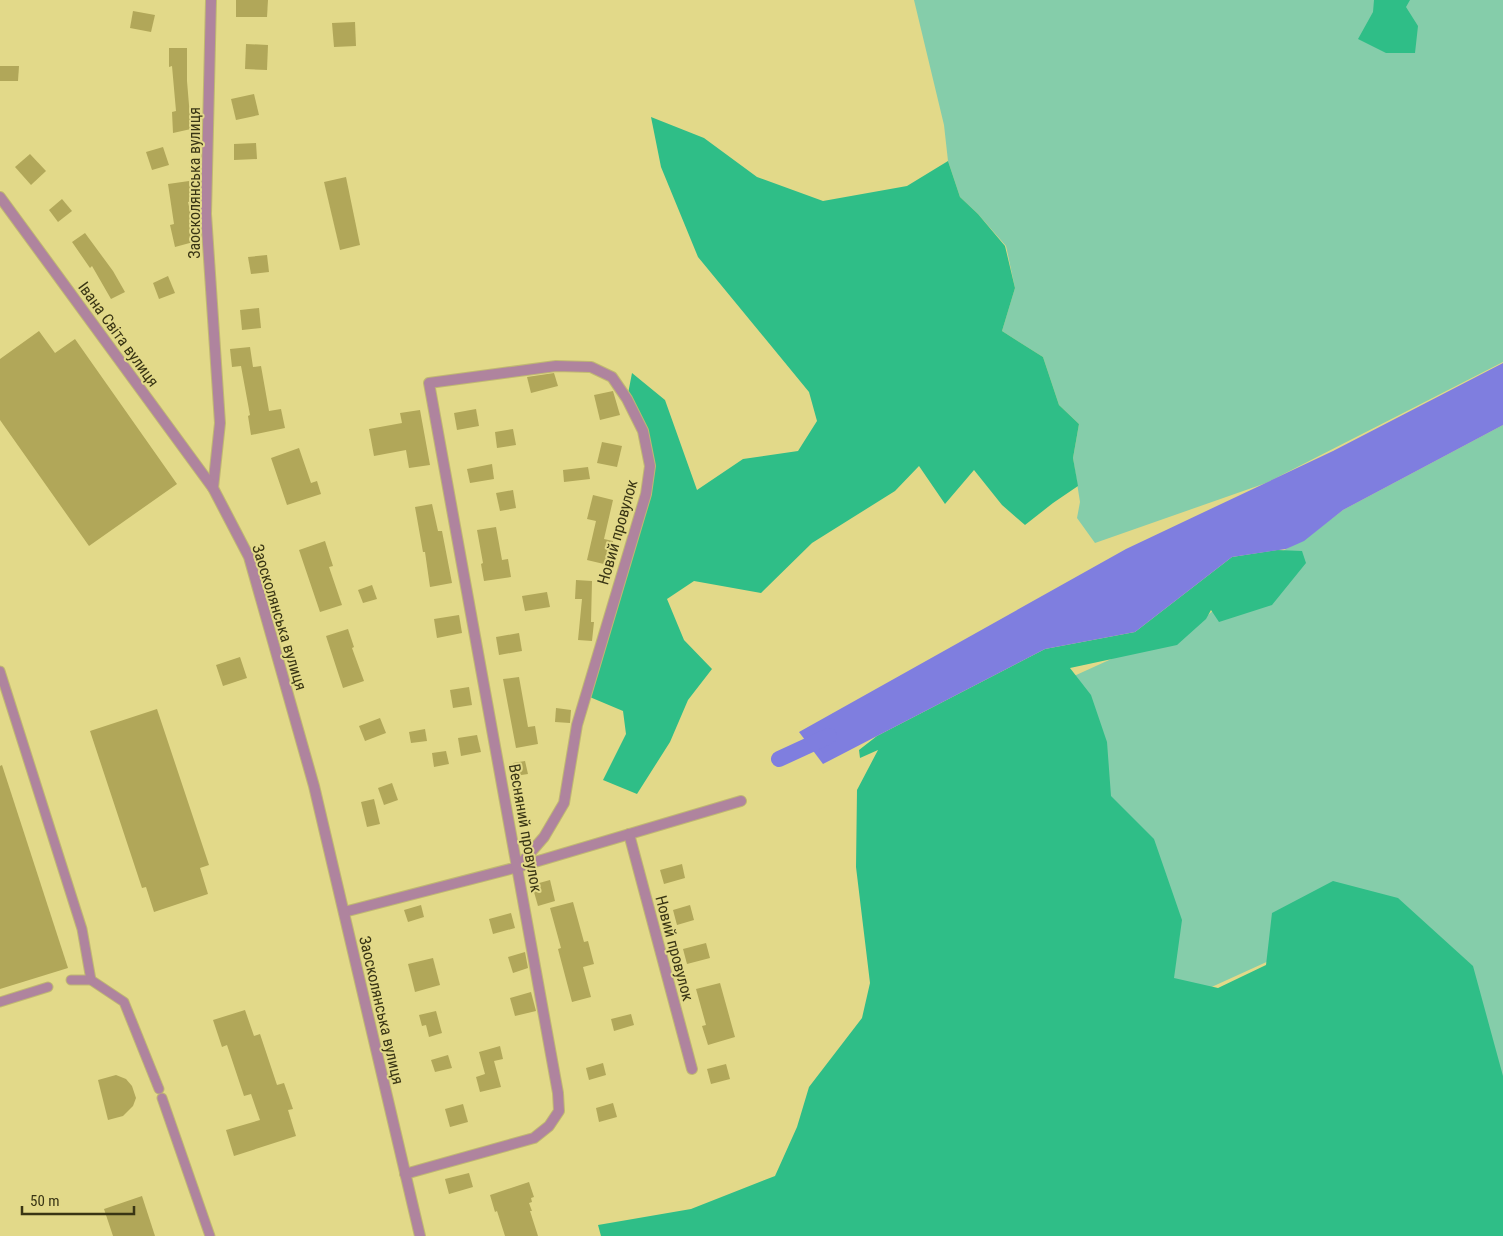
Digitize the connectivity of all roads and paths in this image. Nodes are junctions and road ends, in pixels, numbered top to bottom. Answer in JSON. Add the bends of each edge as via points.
{"nodes":[{"id":1,"x":211,"y":0,"type":"edge"},
{"id":2,"x":0,"y":197,"type":"edge"},
{"id":3,"x":429,"y":383,"type":"joint"},
{"id":4,"x":213,"y":488,"type":"junction"},
{"id":5,"x":0,"y":671,"type":"edge"},
{"id":6,"x":741,"y":801,"type":"dead end"},
{"id":7,"x":629,"y":834,"type":"junction"},
{"id":8,"x":518,"y":867,"type":"junction"},
{"id":9,"x":344,"y":912,"type":"junction"},
{"id":10,"x":71,"y":980,"type":"dead end"},
{"id":11,"x":91,"y":980,"type":"junction"},
{"id":12,"x":48,"y":987,"type":"dead end"},
{"id":13,"x":0,"y":1002,"type":"edge"},
{"id":14,"x":692,"y":1069,"type":"dead end"},
{"id":15,"x":405,"y":1174,"type":"junction"},
{"id":16,"x":210,"y":1236,"type":"edge"},
{"id":17,"x":420,"y":1236,"type":"edge"}],
"edges":[{"from":1,"to":4,"type":"street","name":"Заосколянська вулиця","via":[[206,214],[220,423]]},
{"from":2,"to":4,"type":"street","name":"Івана Світа вулиця"},
{"from":3,"to":8,"type":"street","name":"Весняний провулок"},
{"from":3,"to":8,"type":"street","name":"Новий провулок","via":[[556,366],[591,367],[612,377],[627,399],[643,431],[650,466],[646,494],[576,724],[564,803],[544,837]]},
{"from":4,"to":9,"type":"street","name":"Заосколянська вулиця","via":[[249,557],[314,786]]},
{"from":5,"to":11,"type":"lane","via":[[82,929]]},
{"from":6,"to":7,"type":"street"},
{"from":7,"to":8,"type":"street"},
{"from":7,"to":14,"type":"street","name":"Новий провулок"},
{"from":8,"to":9,"type":"street"},
{"from":8,"to":15,"type":"street","name":"Весняний провулок","via":[[559,1111],[550,1126],[534,1138]]},
{"from":9,"to":15,"type":"street","name":"Заосколянська вулиця"},
{"from":10,"to":11,"type":"lane"},
{"from":11,"to":16,"type":"lane","via":[[124,1002]]},
{"from":12,"to":13,"type":"lane"},
{"from":15,"to":17,"type":"street","name":"Заосколянська вулиця"}]}
